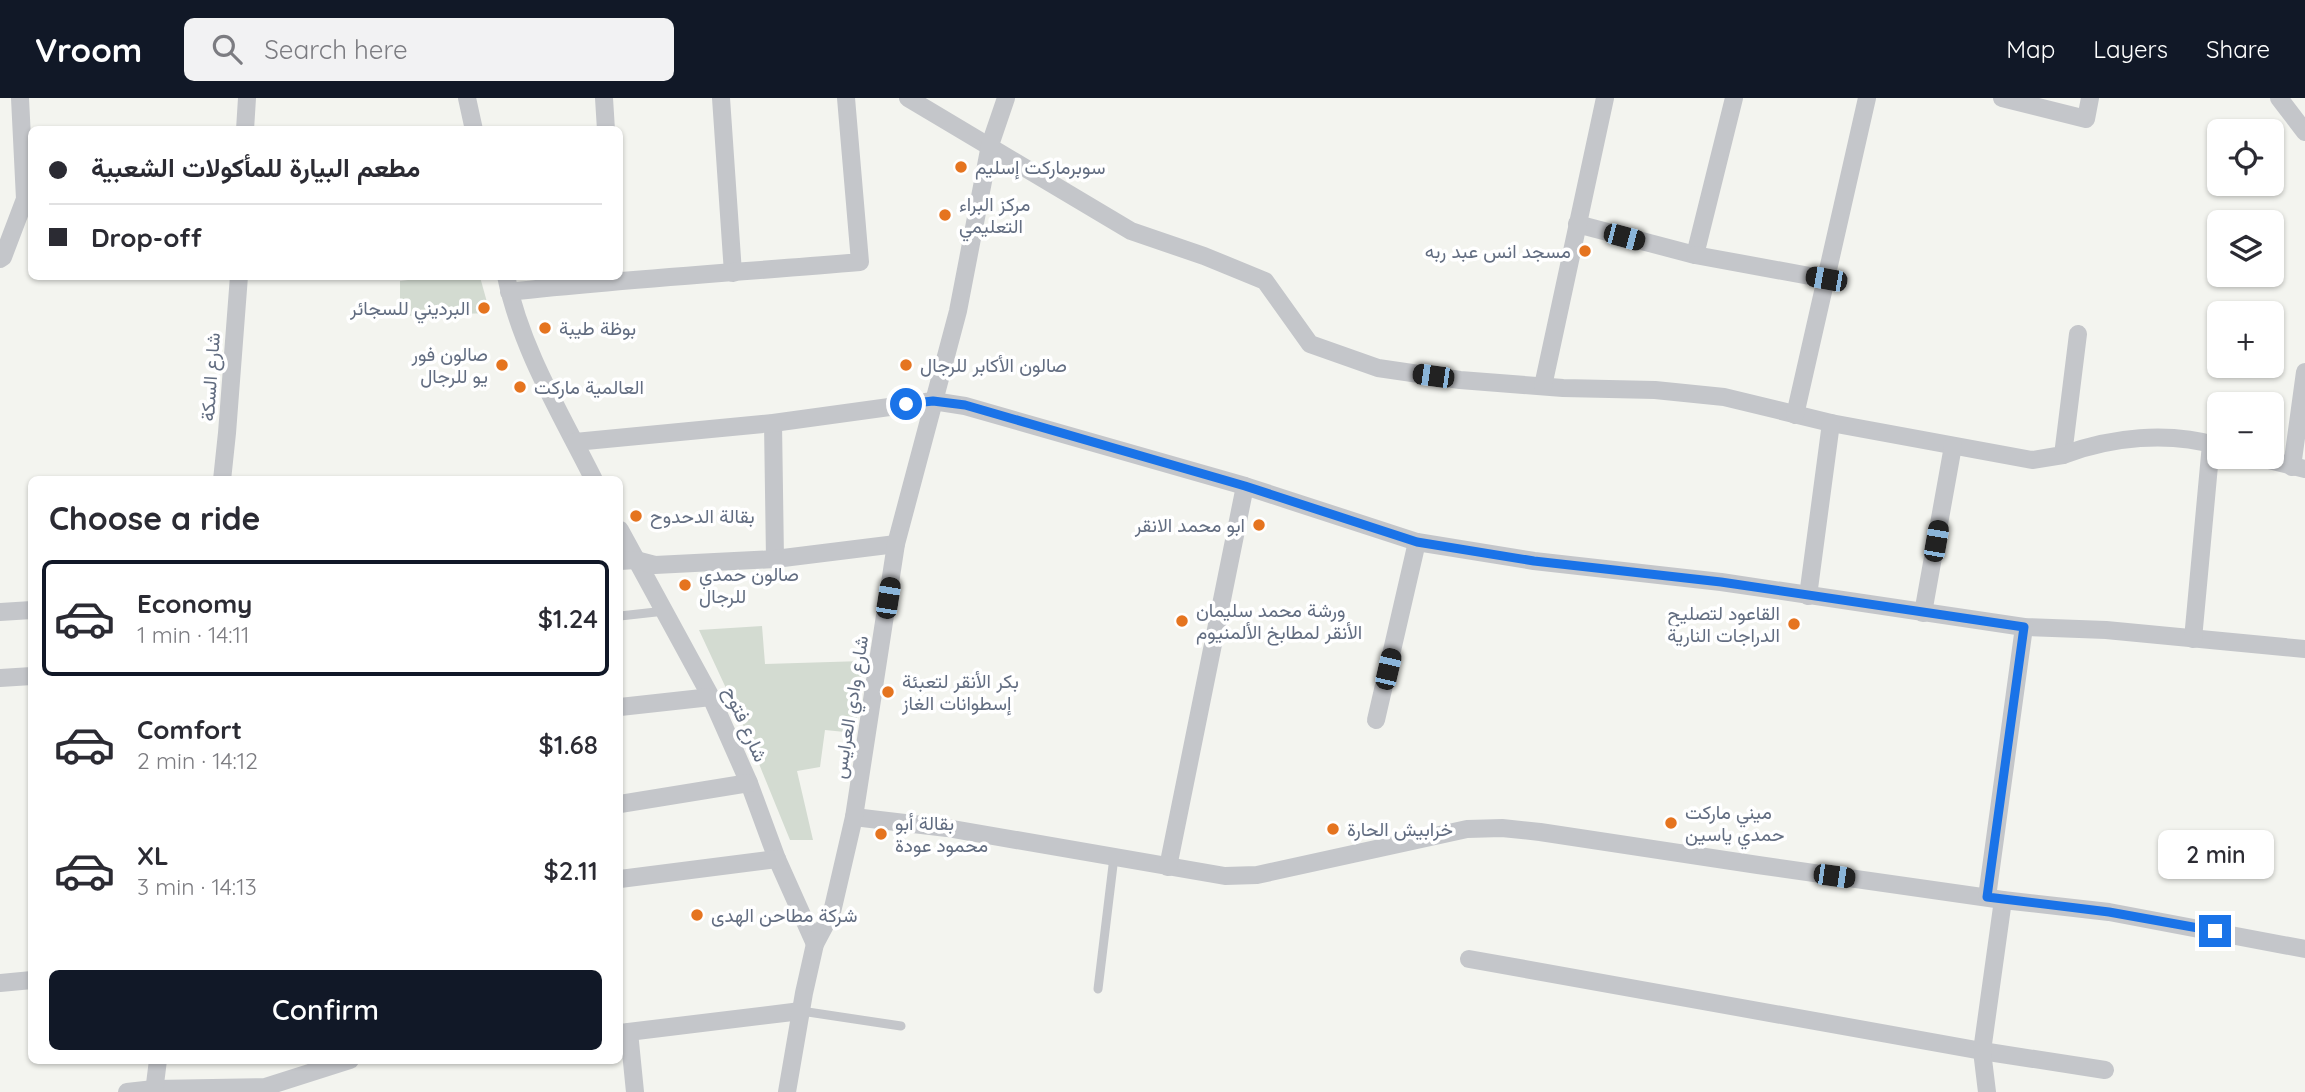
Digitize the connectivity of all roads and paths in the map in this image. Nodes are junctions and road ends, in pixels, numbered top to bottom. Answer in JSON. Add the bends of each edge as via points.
{"nodes":[{"id":1,"x":20,"y":98,"type":"edge"},
{"id":2,"x":247,"y":98,"type":"edge"},
{"id":3,"x":467,"y":98,"type":"edge"},
{"id":4,"x":604,"y":98,"type":"edge"},
{"id":5,"x":721,"y":98,"type":"edge"},
{"id":6,"x":846,"y":98,"type":"edge"},
{"id":7,"x":908,"y":98,"type":"edge"},
{"id":8,"x":1006,"y":98,"type":"edge"},
{"id":9,"x":1605,"y":98,"type":"edge"},
{"id":10,"x":1734,"y":98,"type":"edge"},
{"id":11,"x":1867,"y":98,"type":"edge"},
{"id":12,"x":2002,"y":98,"type":"edge"},
{"id":13,"x":2090,"y":98,"type":"edge"},
{"id":14,"x":2279,"y":98,"type":"edge"},
{"id":15,"x":245,"y":126,"type":"edge"},
{"id":16,"x":473,"y":126,"type":"edge"},
{"id":17,"x":606,"y":126,"type":"edge"},
{"id":18,"x":2305,"y":132,"type":"edge"},
{"id":19,"x":990,"y":145,"type":"junction"},
{"id":20,"x":1577,"y":224,"type":"junction"},
{"id":21,"x":1695,"y":255,"type":"junction"},
{"id":22,"x":0,"y":259,"type":"edge"},
{"id":23,"x":733,"y":273,"type":"junction"},
{"id":24,"x":623,"y":278,"type":"edge"},
{"id":25,"x":1826,"y":279,"type":"junction"},
{"id":26,"x":239,"y":280,"type":"edge"},
{"id":27,"x":581,"y":280,"type":"edge"},
{"id":28,"x":508,"y":284,"type":"edge"},
{"id":29,"x":2078,"y":334,"type":"dead end"},
{"id":30,"x":2305,"y":372,"type":"edge"},
{"id":31,"x":1543,"y":386,"type":"junction"},
{"id":32,"x":933,"y":401,"type":"junction"},
{"id":33,"x":1795,"y":415,"type":"junction"},
{"id":34,"x":773,"y":423,"type":"junction"},
{"id":35,"x":1831,"y":423,"type":"junction"},
{"id":36,"x":575,"y":442,"type":"junction"},
{"id":37,"x":2207,"y":444,"type":"edge"},
{"id":38,"x":1953,"y":446,"type":"junction"},
{"id":39,"x":2063,"y":455,"type":"junction"},
{"id":40,"x":2298,"y":468,"type":"edge"},
{"id":41,"x":2212,"y":469,"type":"edge"},
{"id":42,"x":222,"y":476,"type":"edge"},
{"id":43,"x":592,"y":476,"type":"edge"},
{"id":44,"x":1245,"y":486,"type":"junction"},
{"id":45,"x":623,"y":541,"type":"edge"},
{"id":46,"x":1417,"y":542,"type":"junction"},
{"id":47,"x":896,"y":544,"type":"junction"},
{"id":48,"x":775,"y":559,"type":"junction"},
{"id":49,"x":628,"y":560,"type":"edge"},
{"id":50,"x":1808,"y":596,"type":"junction"},
{"id":51,"x":28,"y":610,"type":"edge"},
{"id":52,"x":665,"y":611,"type":"junction"},
{"id":53,"x":0,"y":612,"type":"edge"},
{"id":54,"x":1923,"y":613,"type":"junction"},
{"id":55,"x":623,"y":616,"type":"edge"},
{"id":56,"x":2024,"y":627,"type":"junction"},
{"id":57,"x":2193,"y":639,"type":"junction"},
{"id":58,"x":2305,"y":649,"type":"edge"},
{"id":59,"x":28,"y":676,"type":"edge"},
{"id":60,"x":0,"y":678,"type":"edge"},
{"id":61,"x":711,"y":697,"type":"junction"},
{"id":62,"x":623,"y":707,"type":"edge"},
{"id":63,"x":1376,"y":720,"type":"dead end"},
{"id":64,"x":749,"y":783,"type":"junction"},
{"id":65,"x":623,"y":804,"type":"edge"},
{"id":66,"x":854,"y":817,"type":"junction"},
{"id":67,"x":1114,"y":857,"type":"junction"},
{"id":68,"x":777,"y":859,"type":"junction"},
{"id":69,"x":1167,"y":867,"type":"junction"},
{"id":70,"x":623,"y":879,"type":"edge"},
{"id":71,"x":1995,"y":898,"type":"junction"},
{"id":72,"x":816,"y":944,"type":"junction"},
{"id":73,"x":2305,"y":949,"type":"edge"},
{"id":74,"x":1469,"y":960,"type":"dead end"},
{"id":75,"x":28,"y":980,"type":"edge"},
{"id":76,"x":0,"y":984,"type":"edge"},
{"id":77,"x":1098,"y":989,"type":"dead end"},
{"id":78,"x":801,"y":1011,"type":"junction"},
{"id":79,"x":901,"y":1026,"type":"dead end"},
{"id":80,"x":624,"y":1032,"type":"edge"},
{"id":81,"x":1982,"y":1051,"type":"junction"},
{"id":82,"x":157,"y":1064,"type":"edge"},
{"id":83,"x":338,"y":1064,"type":"edge"},
{"id":84,"x":2105,"y":1070,"type":"dead end"},
{"id":85,"x":265,"y":1090,"type":"edge"},
{"id":86,"x":154,"y":1091,"type":"edge"},
{"id":87,"x":127,"y":1092,"type":"edge"},
{"id":88,"x":635,"y":1092,"type":"edge"},
{"id":89,"x":787,"y":1092,"type":"edge"},
{"id":90,"x":1987,"y":1092,"type":"edge"}],
"edges":[{"from":1,"to":22,"type":"street","via":[[25,199]]},
{"from":2,"to":15,"type":"street"},
{"from":3,"to":16,"type":"street"},
{"from":4,"to":17,"type":"street"},
{"from":5,"to":23,"type":"street"},
{"from":6,"to":23,"type":"street","via":[[860,262]]},
{"from":7,"to":19,"type":"street"},
{"from":8,"to":19,"type":"street","name":"شارع وادي العرايس"},
{"from":9,"to":20,"type":"street"},
{"from":10,"to":21,"type":"street"},
{"from":11,"to":25,"type":"street"},
{"from":12,"to":13,"type":"street","via":[[2086,119]]},
{"from":14,"to":18,"type":"street"},
{"from":19,"to":31,"type":"street","via":[[1131,231],[1265,281],[1310,344],[1378,368]]},
{"from":19,"to":32,"type":"street","name":"شارع وادي العرايس","via":[[958,311]]},
{"from":20,"to":21,"type":"street"},
{"from":20,"to":31,"type":"street"},
{"from":21,"to":25,"type":"street"},
{"from":23,"to":24,"type":"street"},
{"from":25,"to":33,"type":"street"},
{"from":26,"to":42,"type":"street","name":"شارع السكة"},
{"from":27,"to":28,"type":"street"},
{"from":28,"to":36,"type":"street","via":[[537,367]]},
{"from":29,"to":39,"type":"street"},
{"from":30,"to":40,"type":"street"},
{"from":31,"to":33,"type":"street","via":[[1724,397]]},
{"from":32,"to":34,"type":"street"},
{"from":32,"to":44,"type":"street","via":[[965,405]]},
{"from":32,"to":47,"type":"street","name":"شارع وادي العرايس"},
{"from":33,"to":35,"type":"street"},
{"from":34,"to":36,"type":"street"},
{"from":34,"to":48,"type":"street"},
{"from":35,"to":38,"type":"street"},
{"from":35,"to":50,"type":"street"},
{"from":36,"to":43,"type":"street"},
{"from":37,"to":39,"type":"street","via":[[2124,439]]},
{"from":38,"to":39,"type":"street","via":[[2032,460]]},
{"from":38,"to":54,"type":"street"},
{"from":41,"to":57,"type":"street"},
{"from":44,"to":46,"type":"street"},
{"from":44,"to":69,"type":"street"},
{"from":45,"to":49,"type":"street","name":"شارع فتوح"},
{"from":46,"to":50,"type":"street"},
{"from":46,"to":63,"type":"street"},
{"from":47,"to":48,"type":"street"},
{"from":47,"to":66,"type":"street","name":"شارع وادي العرايس"},
{"from":48,"to":49,"type":"street","via":[[655,565]]},
{"from":49,"to":52,"type":"street","name":"شارع فتوح"},
{"from":50,"to":54,"type":"street"},
{"from":51,"to":53,"type":"street"},
{"from":52,"to":55,"type":"lane"},
{"from":52,"to":61,"type":"street","name":"شارع فتوح"},
{"from":54,"to":56,"type":"street"},
{"from":56,"to":57,"type":"street"},
{"from":56,"to":71,"type":"street"},
{"from":57,"to":58,"type":"street"},
{"from":59,"to":60,"type":"street"},
{"from":61,"to":62,"type":"street"},
{"from":61,"to":64,"type":"street","name":"شارع فتوح"},
{"from":64,"to":65,"type":"street"},
{"from":64,"to":68,"type":"street","name":"شارع فتوح"},
{"from":66,"to":67,"type":"street"},
{"from":66,"to":72,"type":"street","name":"شارع وادي العرايس","via":[[832,912]]},
{"from":67,"to":69,"type":"street"},
{"from":67,"to":77,"type":"lane"},
{"from":68,"to":70,"type":"street"},
{"from":68,"to":72,"type":"street","name":"شارع فتوح"},
{"from":69,"to":71,"type":"street","via":[[1257,876],[1467,829],[1502,828]]},
{"from":71,"to":73,"type":"street","via":[[2109,912]]},
{"from":71,"to":81,"type":"street"},
{"from":72,"to":78,"type":"street","name":"شارع وادي العرايس"},
{"from":74,"to":81,"type":"street"},
{"from":75,"to":76,"type":"street"},
{"from":78,"to":79,"type":"lane"},
{"from":78,"to":80,"type":"street"},
{"from":78,"to":89,"type":"street"},
{"from":80,"to":88,"type":"street"},
{"from":81,"to":84,"type":"street"},
{"from":81,"to":90,"type":"street"},
{"from":82,"to":86,"type":"street"},
{"from":83,"to":85,"type":"street"},
{"from":85,"to":86,"type":"street"},
{"from":86,"to":87,"type":"street"}]}
